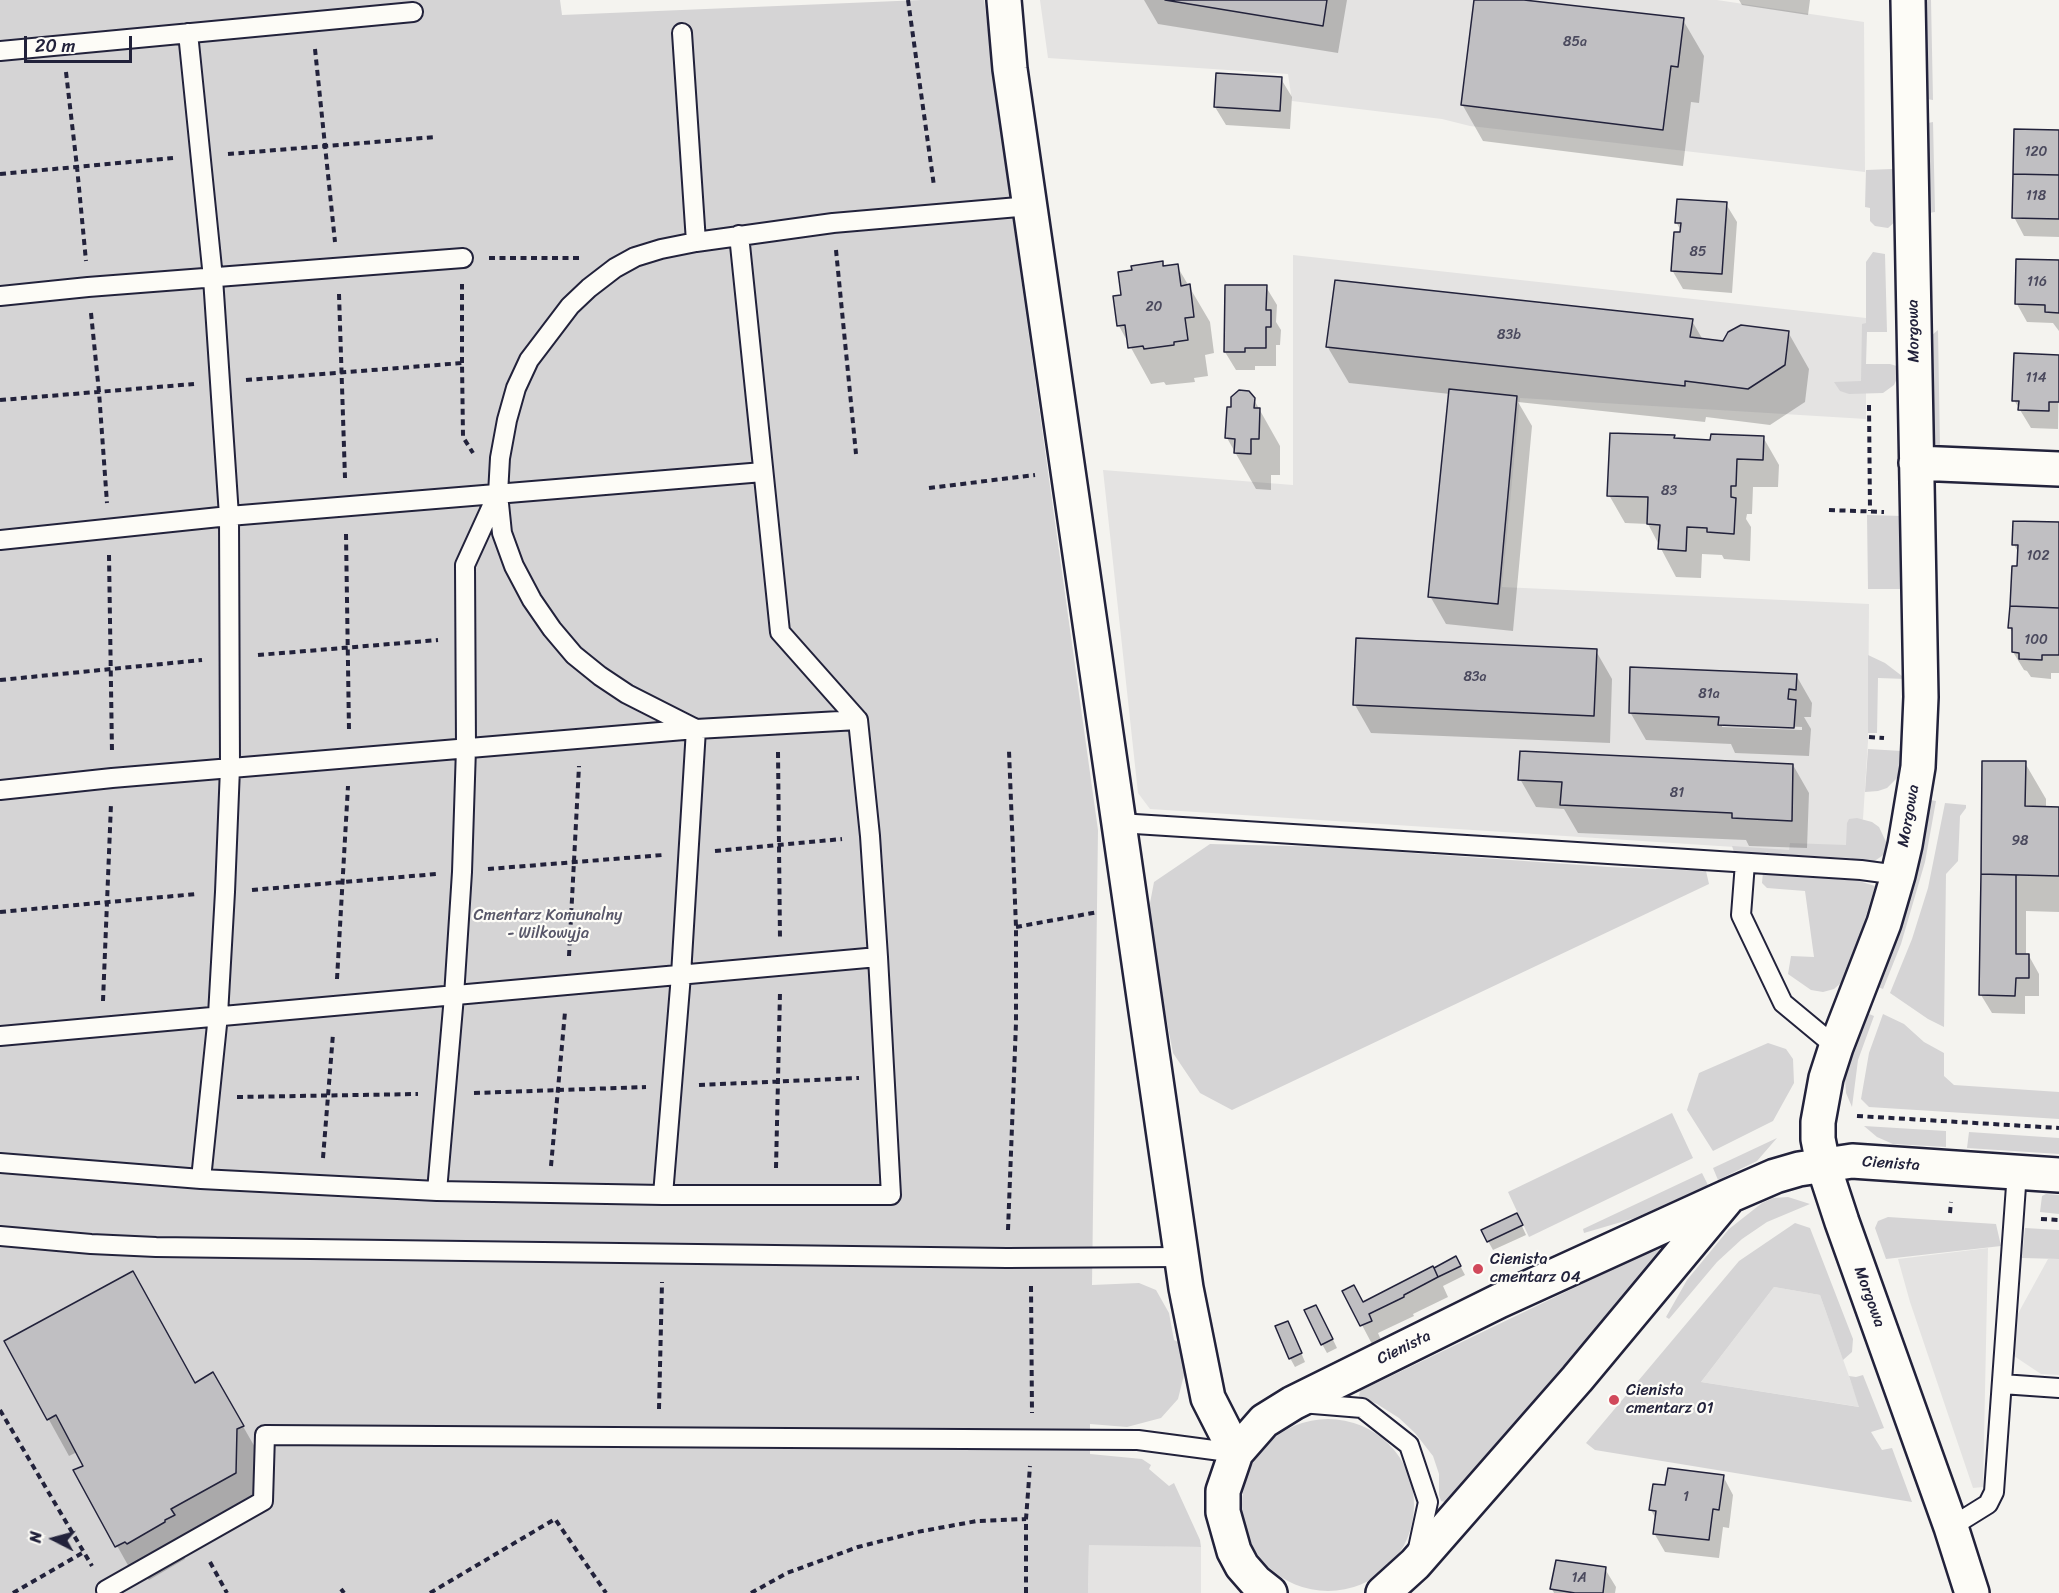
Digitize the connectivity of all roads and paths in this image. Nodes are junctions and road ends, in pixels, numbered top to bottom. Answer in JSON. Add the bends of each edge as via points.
{"nodes":[{"id":1,"x":908,"y":0,"type":"edge"},
{"id":2,"x":1004,"y":0,"type":"edge"},
{"id":3,"x":1908,"y":0,"type":"edge"},
{"id":4,"x":413,"y":12,"type":"dead end"},
{"id":5,"x":312,"y":22,"type":"junction"},
{"id":6,"x":188,"y":33,"type":"junction"},
{"id":7,"x":682,"y":33,"type":"dead end"},
{"id":8,"x":0,"y":51,"type":"edge"},
{"id":9,"x":1030,"y":206,"type":"junction"},
{"id":10,"x":938,"y":214,"type":"junction"},
{"id":11,"x":833,"y":223,"type":"junction"},
{"id":12,"x":739,"y":235,"type":"junction"},
{"id":13,"x":696,"y":242,"type":"junction"},
{"id":14,"x":463,"y":258,"type":"junction"},
{"id":15,"x":338,"y":267,"type":"junction"},
{"id":16,"x":615,"y":268,"type":"junction"},
{"id":17,"x":213,"y":278,"type":"junction"},
{"id":18,"x":0,"y":296,"type":"edge"},
{"id":19,"x":462,"y":363,"type":"junction"},
{"id":20,"x":342,"y":371,"type":"junction"},
{"id":21,"x":220,"y":382,"type":"junction"},
{"id":22,"x":0,"y":400,"type":"edge"},
{"id":23,"x":1869,"y":405,"type":"dead end"},
{"id":24,"x":856,"y":454,"type":"dead end"},
{"id":25,"x":1916,"y":463,"type":"junction"},
{"id":26,"x":2059,"y":469,"type":"edge"},
{"id":27,"x":1068,"y":471,"type":"junction"},
{"id":28,"x":763,"y":472,"type":"junction"},
{"id":29,"x":929,"y":488,"type":"dead end"},
{"id":30,"x":498,"y":494,"type":"junction"},
{"id":31,"x":346,"y":507,"type":"junction"},
{"id":32,"x":1829,"y":510,"type":"dead end"},
{"id":33,"x":1864,"y":511,"type":"dead end"},
{"id":34,"x":1870,"y":511,"type":"dead end"},
{"id":35,"x":229,"y":516,"type":"junction"},
{"id":36,"x":0,"y":540,"type":"edge"},
{"id":37,"x":858,"y":720,"type":"junction"},
{"id":38,"x":696,"y":729,"type":"junction"},
{"id":39,"x":466,"y":748,"type":"junction"},
{"id":40,"x":1009,"y":751,"type":"dead end"},
{"id":41,"x":349,"y":758,"type":"junction"},
{"id":42,"x":230,"y":768,"type":"junction"},
{"id":43,"x":0,"y":790,"type":"edge"},
{"id":44,"x":1119,"y":823,"type":"junction"},
{"id":45,"x":1745,"y":863,"type":"junction"},
{"id":46,"x":1898,"y":875,"type":"junction"},
{"id":47,"x":1131,"y":910,"type":"junction"},
{"id":48,"x":1016,"y":927,"type":"junction"},
{"id":49,"x":878,"y":957,"type":"junction"},
{"id":50,"x":681,"y":975,"type":"junction"},
{"id":51,"x":454,"y":996,"type":"junction"},
{"id":52,"x":335,"y":1006,"type":"junction"},
{"id":53,"x":218,"y":1016,"type":"junction"},
{"id":54,"x":0,"y":1036,"type":"edge"},
{"id":55,"x":1836,"y":1047,"type":"junction"},
{"id":56,"x":884,"y":1077,"type":"junction"},
{"id":57,"x":672,"y":1086,"type":"junction"},
{"id":58,"x":329,"y":1094,"type":"junction"},
{"id":59,"x":446,"y":1094,"type":"junction"},
{"id":60,"x":210,"y":1097,"type":"junction"},
{"id":61,"x":1857,"y":1116,"type":"dead end"},
{"id":62,"x":2059,"y":1128,"type":"edge"},
{"id":63,"x":0,"y":1163,"type":"edge"},
{"id":64,"x":1823,"y":1164,"type":"junction"},
{"id":65,"x":2017,"y":1172,"type":"junction"},
{"id":66,"x":2059,"y":1175,"type":"edge"},
{"id":67,"x":201,"y":1179,"type":"junction"},
{"id":68,"x":321,"y":1186,"type":"junction"},
{"id":69,"x":437,"y":1191,"type":"junction"},
{"id":70,"x":663,"y":1195,"type":"junction"},
{"id":71,"x":1729,"y":1196,"type":"junction"},
{"id":72,"x":0,"y":1236,"type":"edge"},
{"id":73,"x":663,"y":1252,"type":"junction"},
{"id":74,"x":1181,"y":1257,"type":"junction"},
{"id":75,"x":1007,"y":1258,"type":"junction"},
{"id":76,"x":2002,"y":1384,"type":"junction"},
{"id":77,"x":2059,"y":1388,"type":"edge"},
{"id":78,"x":1293,"y":1403,"type":"junction"},
{"id":79,"x":0,"y":1410,"type":"edge"},
{"id":80,"x":658,"y":1437,"type":"junction"},
{"id":81,"x":1236,"y":1453,"type":"junction"},
{"id":82,"x":1026,"y":1519,"type":"dead end"},
{"id":83,"x":1951,"y":1527,"type":"junction"},
{"id":84,"x":197,"y":1538,"type":"junction"},
{"id":85,"x":84,"y":1552,"type":"junction"},
{"id":86,"x":1415,"y":1564,"type":"junction"},
{"id":87,"x":106,"y":1590,"type":"joint"},
{"id":88,"x":13,"y":1593,"type":"edge"},
{"id":89,"x":227,"y":1593,"type":"edge"},
{"id":90,"x":430,"y":1593,"type":"edge"},
{"id":91,"x":606,"y":1593,"type":"edge"},
{"id":92,"x":751,"y":1593,"type":"edge"},
{"id":93,"x":1270,"y":1593,"type":"edge"},
{"id":94,"x":1383,"y":1593,"type":"edge"},
{"id":95,"x":1972,"y":1593,"type":"edge"}],
"edges":[{"from":1,"to":10,"type":"path"},
{"from":2,"to":9,"type":"street"},
{"from":3,"to":25,"type":"street","name":"Morgowa"},
{"from":4,"to":5,"type":"lane"},
{"from":5,"to":6,"type":"lane"},
{"from":5,"to":15,"type":"path"},
{"from":6,"to":8,"type":"lane"},
{"from":6,"to":17,"type":"lane"},
{"from":7,"to":13,"type":"lane"},
{"from":9,"to":10,"type":"lane"},
{"from":9,"to":27,"type":"street"},
{"from":10,"to":11,"type":"lane"},
{"from":11,"to":12,"type":"lane"},
{"from":11,"to":24,"type":"path"},
{"from":12,"to":13,"type":"lane"},
{"from":12,"to":28,"type":"lane"},
{"from":13,"to":16,"type":"lane","via":[[661,249]]},
{"from":14,"to":15,"type":"lane"},
{"from":14,"to":16,"type":"path","via":[[594,258]]},
{"from":14,"to":19,"type":"path"},
{"from":15,"to":17,"type":"lane"},
{"from":15,"to":20,"type":"path"},
{"from":16,"to":30,"type":"lane","via":[[570,306],[529,360],[507,420]]},
{"from":17,"to":18,"type":"lane"},
{"from":17,"to":21,"type":"lane"},
{"from":19,"to":20,"type":"path"},
{"from":19,"to":30,"type":"path","via":[[463,437]]},
{"from":20,"to":21,"type":"path"},
{"from":20,"to":31,"type":"path"},
{"from":21,"to":22,"type":"path"},
{"from":21,"to":35,"type":"lane"},
{"from":23,"to":34,"type":"path"},
{"from":25,"to":26,"type":"street"},
{"from":25,"to":46,"type":"street","name":"Morgowa","via":[[1918,767]]},
{"from":27,"to":29,"type":"path"},
{"from":27,"to":44,"type":"street"},
{"from":28,"to":30,"type":"lane"},
{"from":28,"to":37,"type":"lane","via":[[780,632]]},
{"from":30,"to":31,"type":"lane"},
{"from":30,"to":38,"type":"lane","via":[[502,533],[514,566],[552,629],[574,655],[600,676]]},
{"from":30,"to":39,"type":"lane","via":[[465,565]]},
{"from":31,"to":35,"type":"lane"},
{"from":31,"to":41,"type":"path"},
{"from":32,"to":33,"type":"path"},
{"from":35,"to":36,"type":"lane"},
{"from":35,"to":42,"type":"lane"},
{"from":37,"to":38,"type":"lane"},
{"from":37,"to":49,"type":"lane"},
{"from":38,"to":39,"type":"lane"},
{"from":38,"to":50,"type":"lane"},
{"from":39,"to":41,"type":"lane"},
{"from":39,"to":51,"type":"lane"},
{"from":40,"to":48,"type":"path"},
{"from":41,"to":42,"type":"lane"},
{"from":41,"to":52,"type":"path"},
{"from":42,"to":43,"type":"lane"},
{"from":42,"to":53,"type":"lane"},
{"from":44,"to":45,"type":"lane"},
{"from":44,"to":47,"type":"street"},
{"from":45,"to":46,"type":"lane"},
{"from":45,"to":55,"type":"lane","via":[[1741,915],[1783,1003]]},
{"from":46,"to":55,"type":"street","name":"Morgowa","via":[[1884,923]]},
{"from":47,"to":48,"type":"path","via":[[1099,911]]},
{"from":47,"to":74,"type":"street"},
{"from":48,"to":75,"type":"path"},
{"from":49,"to":50,"type":"lane"},
{"from":49,"to":56,"type":"lane"},
{"from":50,"to":51,"type":"lane"},
{"from":50,"to":57,"type":"lane"},
{"from":51,"to":52,"type":"lane"},
{"from":51,"to":59,"type":"lane"},
{"from":52,"to":53,"type":"lane"},
{"from":52,"to":58,"type":"path"},
{"from":53,"to":54,"type":"lane"},
{"from":53,"to":60,"type":"lane"},
{"from":55,"to":64,"type":"street","name":"Morgowa","via":[[1818,1122]]},
{"from":56,"to":57,"type":"path"},
{"from":56,"to":70,"type":"lane","via":[[891,1195]]},
{"from":57,"to":59,"type":"path"},
{"from":57,"to":70,"type":"lane"},
{"from":58,"to":59,"type":"path"},
{"from":58,"to":60,"type":"path"},
{"from":58,"to":68,"type":"path"},
{"from":59,"to":69,"type":"lane"},
{"from":60,"to":67,"type":"lane"},
{"from":61,"to":62,"type":"path"},
{"from":63,"to":67,"type":"lane"},
{"from":64,"to":65,"type":"street","name":"Cienista","via":[[1881,1162]]},
{"from":64,"to":71,"type":"street","name":"Cienista","via":[[1776,1176]]},
{"from":64,"to":83,"type":"street","name":"Morgowa"},
{"from":65,"to":66,"type":"street","name":"Cienista"},
{"from":65,"to":76,"type":"lane"},
{"from":67,"to":68,"type":"lane"},
{"from":68,"to":69,"type":"lane"},
{"from":69,"to":70,"type":"lane"},
{"from":71,"to":78,"type":"street","name":"Cienista","via":[[1499,1301]]},
{"from":71,"to":86,"type":"street","name":"Cienista","via":[[1577,1379]]},
{"from":72,"to":73,"type":"lane","via":[[156,1247]]},
{"from":73,"to":75,"type":"lane"},
{"from":73,"to":80,"type":"path"},
{"from":74,"to":75,"type":"lane"},
{"from":74,"to":81,"type":"street","via":[[1208,1398]]},
{"from":76,"to":77,"type":"lane"},
{"from":76,"to":83,"type":"lane","via":[[1994,1492],[1988,1504]]},
{"from":78,"to":81,"type":"street","name":"Cienista","via":[[1264,1421]]},
{"from":78,"to":86,"type":"lane","via":[[1362,1408],[1409,1445],[1428,1502]]},
{"from":79,"to":85,"type":"path"},
{"from":80,"to":81,"type":"lane","via":[[1138,1440]]},
{"from":80,"to":84,"type":"lane","via":[[265,1435],[262,1501]]},
{"from":81,"to":93,"type":"street","name":"Cienista","via":[[1223,1491],[1223,1512],[1242,1566]]},
{"from":82,"to":92,"type":"path","via":[[977,1521],[858,1547],[787,1573]]},
{"from":83,"to":95,"type":"street","name":"Morgowa"},
{"from":84,"to":87,"type":"lane"},
{"from":84,"to":89,"type":"path"},
{"from":85,"to":87,"type":"path"},
{"from":85,"to":88,"type":"path"},
{"from":86,"to":94,"type":"street","name":"Cienista"},
{"from":90,"to":91,"type":"path","via":[[555,1519]]}]}
